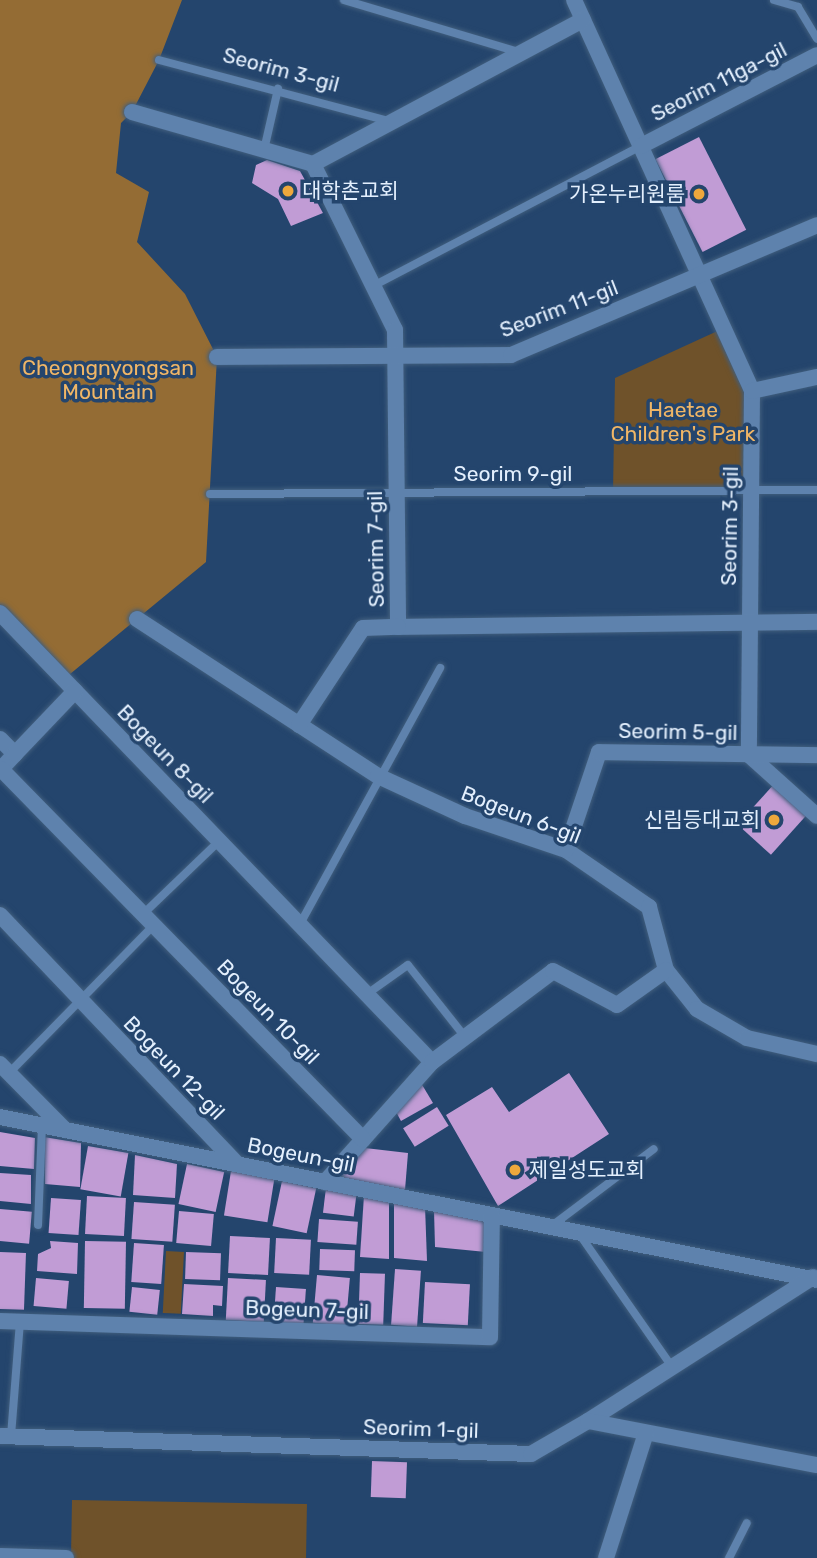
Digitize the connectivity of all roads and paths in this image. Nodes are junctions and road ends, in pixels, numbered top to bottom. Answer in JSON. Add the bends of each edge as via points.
{"nodes":[{"id":1,"x":344,"y":0,"type":"edge"},
{"id":2,"x":574,"y":0,"type":"edge"},
{"id":3,"x":774,"y":0,"type":"edge"},
{"id":4,"x":583,"y":20,"type":"junction"},
{"id":5,"x":817,"y":40,"type":"edge"},
{"id":6,"x":520,"y":53,"type":"junction"},
{"id":7,"x":817,"y":55,"type":"edge"},
{"id":8,"x":159,"y":60,"type":"dead end"},
{"id":9,"x":278,"y":89,"type":"junction"},
{"id":10,"x":132,"y":112,"type":"dead end"},
{"id":11,"x":392,"y":121,"type":"junction"},
{"id":12,"x":641,"y":146,"type":"junction"},
{"id":13,"x":264,"y":150,"type":"junction"},
{"id":14,"x":313,"y":164,"type":"junction"},
{"id":15,"x":817,"y":225,"type":"edge"},
{"id":16,"x":699,"y":275,"type":"junction"},
{"id":17,"x":373,"y":286,"type":"junction"},
{"id":18,"x":396,"y":356,"type":"junction"},
{"id":19,"x":217,"y":357,"type":"dead end"},
{"id":20,"x":817,"y":377,"type":"edge"},
{"id":21,"x":752,"y":391,"type":"junction"},
{"id":22,"x":817,"y":490,"type":"edge"},
{"id":23,"x":752,"y":491,"type":"junction"},
{"id":24,"x":397,"y":493,"type":"junction"},
{"id":25,"x":210,"y":494,"type":"dead end"},
{"id":26,"x":0,"y":613,"type":"edge"},
{"id":27,"x":137,"y":619,"type":"dead end"},
{"id":28,"x":817,"y":622,"type":"edge"},
{"id":29,"x":750,"y":623,"type":"junction"},
{"id":30,"x":398,"y":627,"type":"junction"},
{"id":31,"x":440,"y":668,"type":"dead end"},
{"id":32,"x":75,"y":691,"type":"junction"},
{"id":33,"x":299,"y":724,"type":"junction"},
{"id":34,"x":0,"y":739,"type":"edge"},
{"id":35,"x":15,"y":754,"type":"junction"},
{"id":36,"x":749,"y":755,"type":"junction"},
{"id":37,"x":817,"y":755,"type":"edge"},
{"id":38,"x":0,"y":769,"type":"edge"},
{"id":39,"x":378,"y":776,"type":"junction"},
{"id":40,"x":817,"y":816,"type":"edge"},
{"id":41,"x":219,"y":841,"type":"junction"},
{"id":42,"x":566,"y":850,"type":"junction"},
{"id":43,"x":0,"y":915,"type":"edge"},
{"id":44,"x":148,"y":920,"type":"junction"},
{"id":45,"x":300,"y":924,"type":"junction"},
{"id":46,"x":667,"y":970,"type":"junction"},
{"id":47,"x":367,"y":994,"type":"junction"},
{"id":48,"x":81,"y":1000,"type":"junction"},
{"id":49,"x":465,"y":1037,"type":"junction"},
{"id":50,"x":817,"y":1054,"type":"edge"},
{"id":51,"x":432,"y":1062,"type":"junction"},
{"id":52,"x":5,"y":1068,"type":"edge"},
{"id":53,"x":0,"y":1117,"type":"edge"},
{"id":54,"x":42,"y":1125,"type":"junction"},
{"id":55,"x":65,"y":1130,"type":"junction"},
{"id":56,"x":363,"y":1139,"type":"junction"},
{"id":57,"x":654,"y":1149,"type":"dead end"},
{"id":58,"x":237,"y":1164,"type":"junction"},
{"id":59,"x":325,"y":1182,"type":"junction"},
{"id":60,"x":492,"y":1215,"type":"junction"},
{"id":61,"x":38,"y":1225,"type":"dead end"},
{"id":62,"x":551,"y":1227,"type":"junction"},
{"id":63,"x":578,"y":1232,"type":"junction"},
{"id":64,"x":815,"y":1278,"type":"edge"},
{"id":65,"x":0,"y":1321,"type":"edge"},
{"id":66,"x":20,"y":1321,"type":"junction"},
{"id":67,"x":671,"y":1367,"type":"junction"},
{"id":68,"x":588,"y":1421,"type":"junction"},
{"id":69,"x":646,"y":1433,"type":"junction"},
{"id":70,"x":5,"y":1436,"type":"edge"},
{"id":71,"x":816,"y":1464,"type":"edge"},
{"id":72,"x":747,"y":1523,"type":"dead end"},
{"id":73,"x":0,"y":1556,"type":"edge"},
{"id":74,"x":66,"y":1558,"type":"edge"},
{"id":75,"x":606,"y":1558,"type":"edge"},
{"id":76,"x":729,"y":1558,"type":"edge"}],
"edges":[{"from":1,"to":6,"type":"lane"},
{"from":2,"to":4,"type":"street","name":"Seorim 3-gil"},
{"from":3,"to":5,"type":"lane","name":"Seorim 11ga-gil","via":[[798,7]]},
{"from":4,"to":6,"type":"street"},
{"from":4,"to":12,"type":"street","name":"Seorim 3-gil"},
{"from":6,"to":11,"type":"street"},
{"from":7,"to":12,"type":"street","name":"Seorim 11ga-gil"},
{"from":8,"to":9,"type":"lane","name":"Seorim 3-gil"},
{"from":9,"to":11,"type":"lane","name":"Seorim 3-gil"},
{"from":9,"to":13,"type":"lane"},
{"from":10,"to":13,"type":"street"},
{"from":11,"to":14,"type":"street"},
{"from":12,"to":16,"type":"street","name":"Seorim 3-gil"},
{"from":12,"to":17,"type":"lane"},
{"from":13,"to":14,"type":"street"},
{"from":14,"to":17,"type":"street","name":"Seorim 7-gil"},
{"from":15,"to":16,"type":"street","name":"Seorim 11-gil"},
{"from":16,"to":18,"type":"street","name":"Seorim 11-gil","via":[[511,355]]},
{"from":16,"to":21,"type":"street","name":"Seorim 3-gil"},
{"from":17,"to":18,"type":"street","name":"Seorim 7-gil","via":[[395,330]]},
{"from":18,"to":19,"type":"street","name":"Seorim 11-gil"},
{"from":18,"to":24,"type":"street","name":"Seorim 7-gil"},
{"from":20,"to":21,"type":"street"},
{"from":21,"to":23,"type":"street","name":"Seorim 3-gil"},
{"from":22,"to":23,"type":"lane","name":"Seorim 9-gil"},
{"from":23,"to":24,"type":"lane","name":"Seorim 9-gil"},
{"from":23,"to":29,"type":"street","name":"Seorim 3-gil"},
{"from":24,"to":25,"type":"lane","name":"Seorim 9-gil"},
{"from":24,"to":30,"type":"street","name":"Seorim 7-gil"},
{"from":26,"to":32,"type":"street","name":"Bogeun 8-gil"},
{"from":27,"to":33,"type":"street","name":"Bogeun 6-gil"},
{"from":28,"to":29,"type":"street","name":"Seorim 7-gil"},
{"from":29,"to":30,"type":"street","name":"Seorim 7-gil"},
{"from":29,"to":36,"type":"street","name":"Seorim 3-gil"},
{"from":30,"to":33,"type":"street","via":[[363,628]]},
{"from":31,"to":39,"type":"lane"},
{"from":32,"to":35,"type":"street","name":"Bogeun 10-gil"},
{"from":32,"to":41,"type":"street","name":"Bogeun 8-gil"},
{"from":33,"to":39,"type":"street","name":"Bogeun 6-gil"},
{"from":34,"to":35,"type":"street"},
{"from":35,"to":38,"type":"street","name":"Bogeun 10-gil"},
{"from":36,"to":37,"type":"street","name":"Seorim 5-gil"},
{"from":36,"to":40,"type":"street"},
{"from":36,"to":42,"type":"street","name":"Seorim 5-gil","via":[[599,752]]},
{"from":38,"to":44,"type":"street","name":"Bogeun 10-gil"},
{"from":39,"to":42,"type":"street","name":"Bogeun 6-gil","via":[[465,817]]},
{"from":39,"to":45,"type":"lane"},
{"from":41,"to":44,"type":"lane"},
{"from":41,"to":45,"type":"street","name":"Bogeun 8-gil"},
{"from":42,"to":46,"type":"street","name":"Bogeun 6-gil","via":[[649,907]]},
{"from":43,"to":48,"type":"street","name":"Bogeun 12-gil"},
{"from":44,"to":48,"type":"lane"},
{"from":44,"to":56,"type":"street","name":"Bogeun 10-gil"},
{"from":45,"to":47,"type":"street","name":"Bogeun 8-gil"},
{"from":46,"to":49,"type":"street","via":[[617,1005],[553,971]]},
{"from":46,"to":50,"type":"street","name":"Bogeun 6-gil","via":[[679,990],[718,1023],[781,1048]]},
{"from":47,"to":49,"type":"lane","via":[[408,965]]},
{"from":47,"to":51,"type":"street","name":"Bogeun 8-gil"},
{"from":48,"to":52,"type":"lane"},
{"from":48,"to":58,"type":"street","name":"Bogeun 12-gil"},
{"from":49,"to":51,"type":"street"},
{"from":51,"to":56,"type":"street"},
{"from":52,"to":55,"type":"street"},
{"from":53,"to":54,"type":"street","name":"Bogeun-gil"},
{"from":54,"to":55,"type":"street","name":"Bogeun-gil"},
{"from":54,"to":61,"type":"lane"},
{"from":55,"to":58,"type":"street","name":"Bogeun-gil"},
{"from":56,"to":59,"type":"street"},
{"from":57,"to":62,"type":"lane"},
{"from":58,"to":59,"type":"street","name":"Bogeun-gil"},
{"from":59,"to":60,"type":"street","name":"Bogeun-gil"},
{"from":60,"to":62,"type":"street","name":"Bogeun-gil"},
{"from":60,"to":66,"type":"street","name":"Bogeun 7-gil","via":[[490,1337]]},
{"from":62,"to":63,"type":"street","name":"Bogeun-gil"},
{"from":63,"to":64,"type":"street","name":"Bogeun-gil"},
{"from":63,"to":67,"type":"lane"},
{"from":64,"to":67,"type":"street","name":"Bogeun-gil"},
{"from":65,"to":66,"type":"street","name":"Bogeun 7-gil"},
{"from":66,"to":70,"type":"lane","name":"Seorim 1-gil"},
{"from":67,"to":68,"type":"street","name":"Bogeun-gil"},
{"from":68,"to":69,"type":"street"},
{"from":68,"to":70,"type":"street","name":"Seorim 1-gil","via":[[531,1454]]},
{"from":69,"to":71,"type":"street"},
{"from":69,"to":75,"type":"street"},
{"from":72,"to":76,"type":"lane"},
{"from":73,"to":74,"type":"street"}]}
